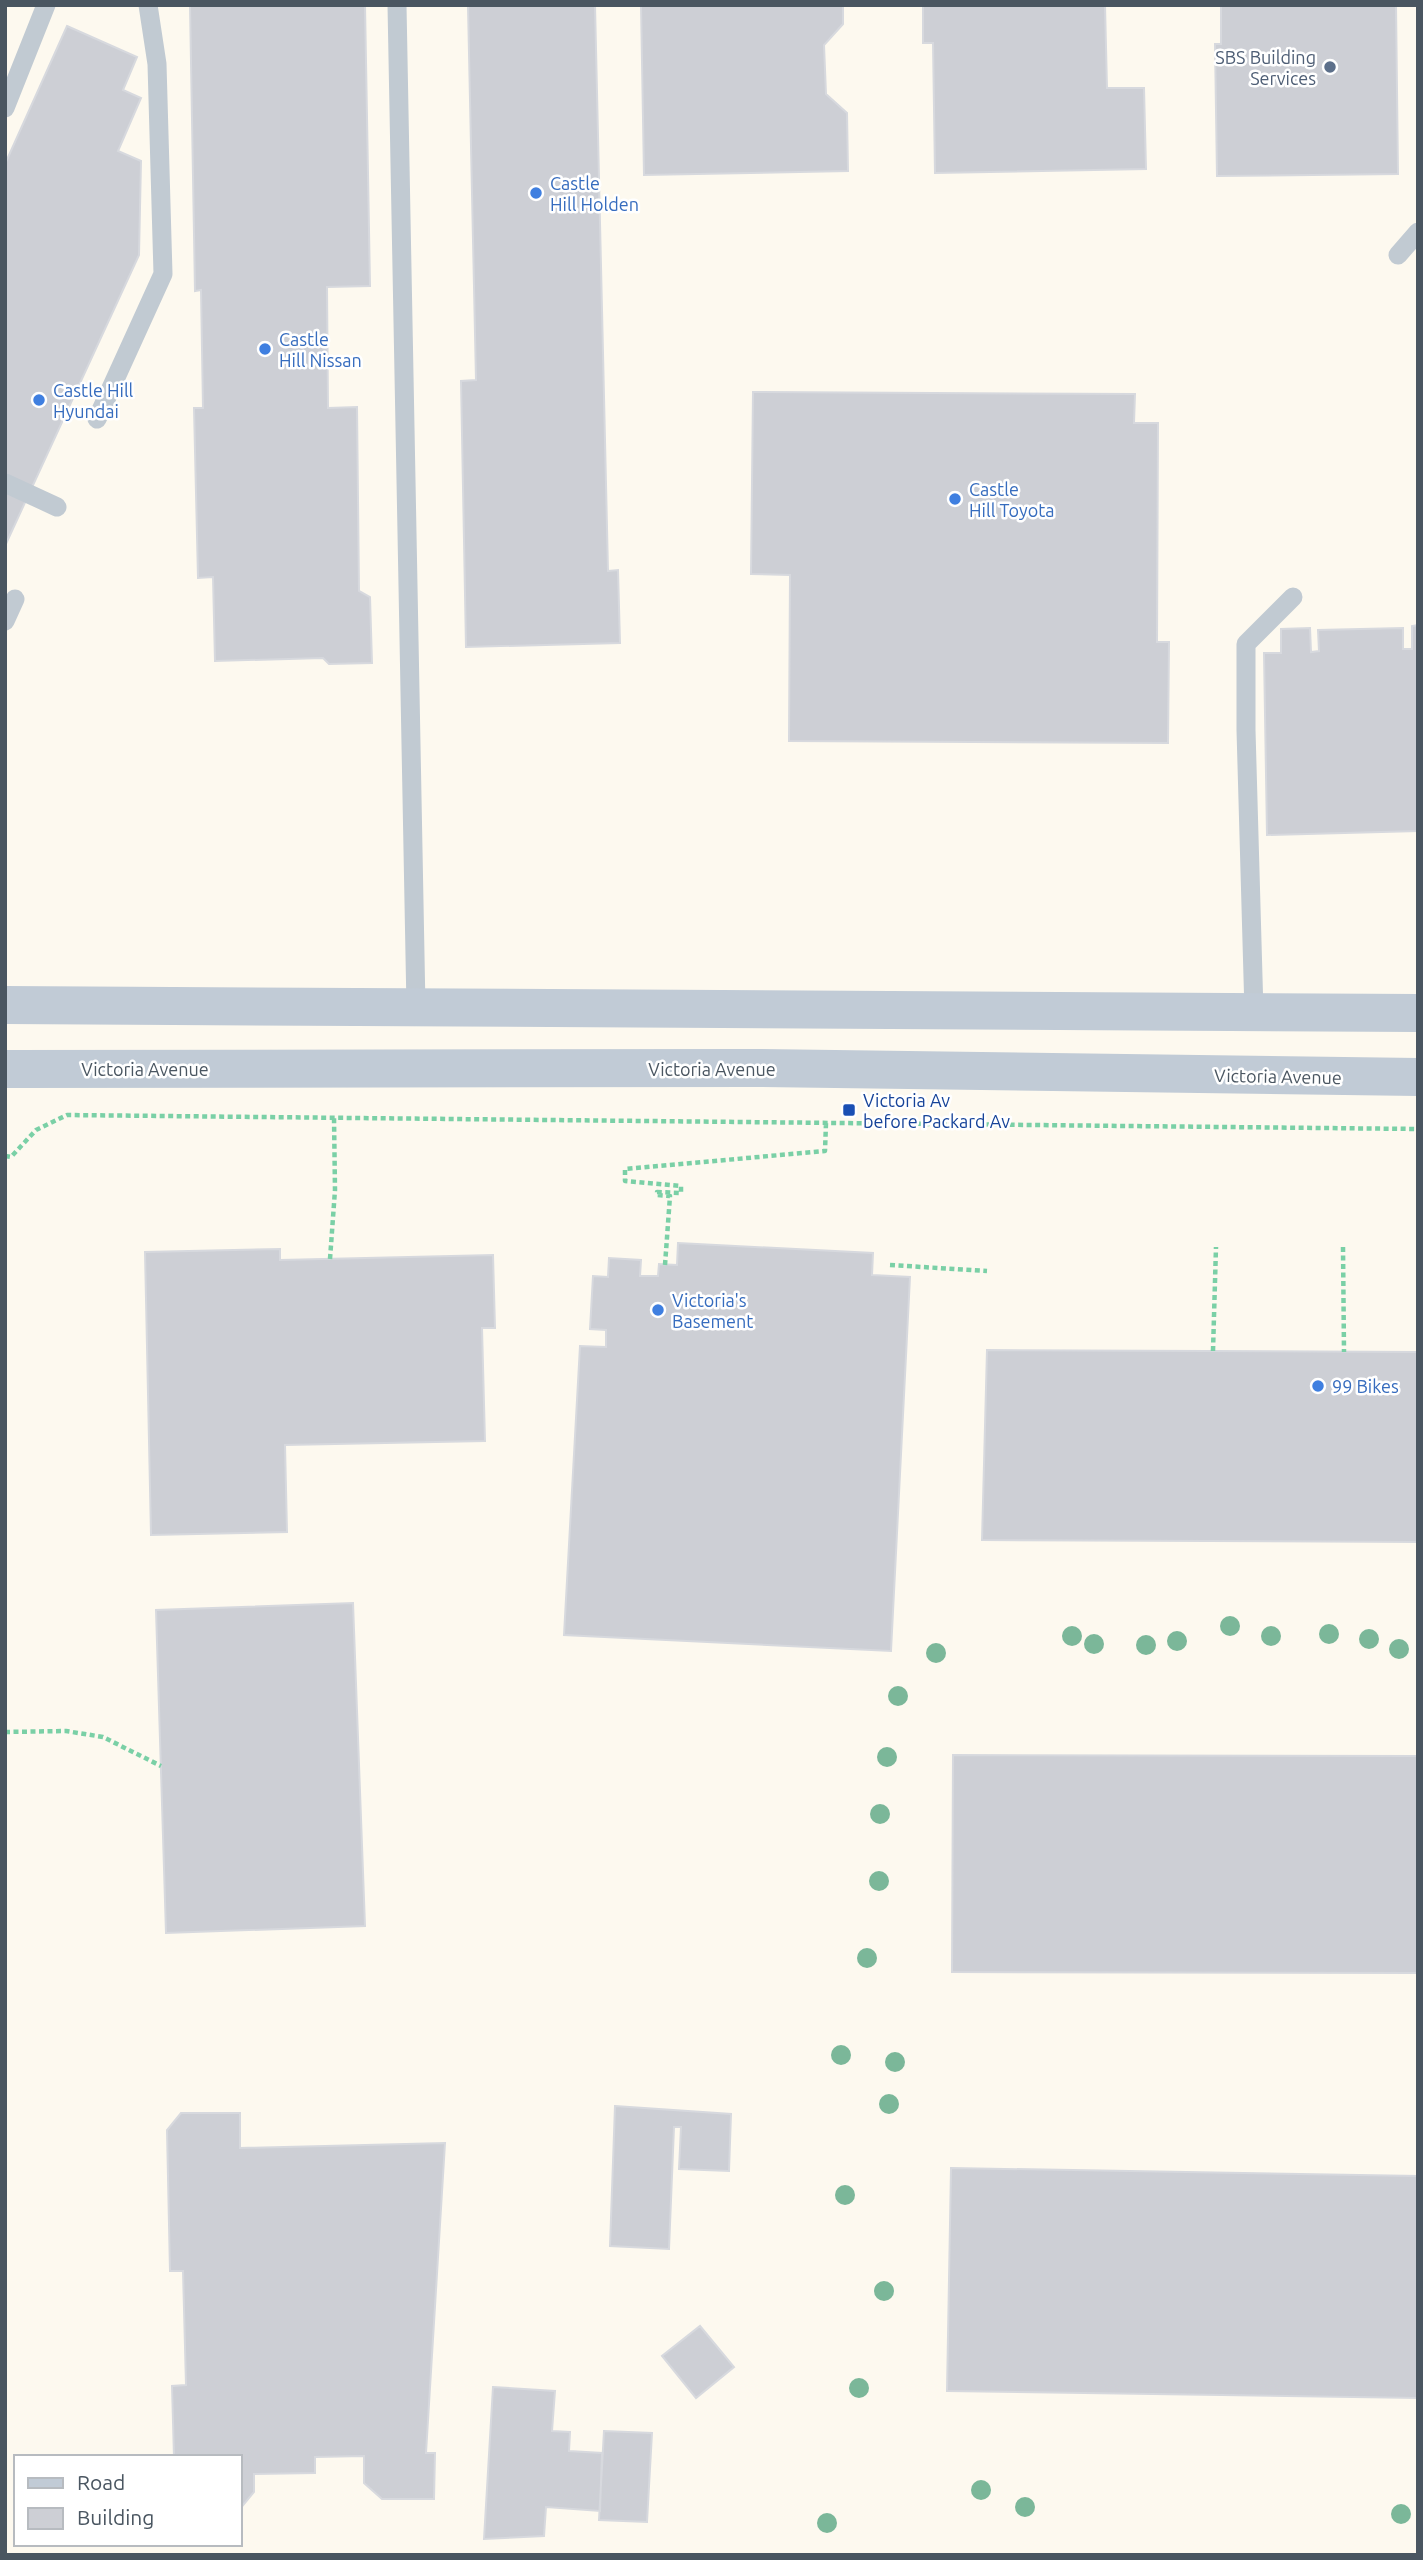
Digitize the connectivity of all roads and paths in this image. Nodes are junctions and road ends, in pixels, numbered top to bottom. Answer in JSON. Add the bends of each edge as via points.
{"nodes":[{"id":1,"x":46,"y":5,"type":"edge"},
{"id":2,"x":148,"y":5,"type":"edge"},
{"id":3,"x":397,"y":5,"type":"edge"},
{"id":4,"x":5,"y":108,"type":"edge"},
{"id":5,"x":1418,"y":232,"type":"edge"},
{"id":6,"x":1398,"y":255,"type":"dead end"},
{"id":7,"x":97,"y":419,"type":"dead end"},
{"id":8,"x":5,"y":483,"type":"edge"},
{"id":9,"x":57,"y":507,"type":"dead end"},
{"id":10,"x":1293,"y":597,"type":"dead end"},
{"id":11,"x":15,"y":599,"type":"dead end"},
{"id":12,"x":5,"y":621,"type":"edge"},
{"id":13,"x":5,"y":1005,"type":"edge"},
{"id":14,"x":416,"y":1008,"type":"junction"},
{"id":15,"x":753,"y":1010,"type":"junction"},
{"id":16,"x":1254,"y":1012,"type":"junction"},
{"id":17,"x":1418,"y":1013,"type":"edge"},
{"id":18,"x":755,"y":1068,"type":"junction"},
{"id":19,"x":5,"y":1069,"type":"edge"},
{"id":20,"x":419,"y":1069,"type":"junction"},
{"id":21,"x":1418,"y":1077,"type":"edge"},
{"id":22,"x":334,"y":1118,"type":"junction"},
{"id":23,"x":826,"y":1123,"type":"junction"},
{"id":24,"x":1418,"y":1129,"type":"edge"},
{"id":25,"x":5,"y":1156,"type":"edge"},
{"id":26,"x":1216,"y":1247,"type":"dead end"},
{"id":27,"x":1343,"y":1247,"type":"dead end"},
{"id":28,"x":330,"y":1259,"type":"dead end"},
{"id":29,"x":665,"y":1265,"type":"dead end"},
{"id":30,"x":890,"y":1265,"type":"dead end"},
{"id":31,"x":988,"y":1272,"type":"dead end"},
{"id":32,"x":1213,"y":1351,"type":"dead end"},
{"id":33,"x":1344,"y":1352,"type":"dead end"},
{"id":34,"x":5,"y":1732,"type":"edge"},
{"id":35,"x":161,"y":1766,"type":"dead end"}],
"edges":[{"from":1,"to":4,"type":"lane"},
{"from":2,"to":7,"type":"lane","via":[[157,64],[163,274]]},
{"from":3,"to":14,"type":"lane"},
{"from":5,"to":6,"type":"lane"},
{"from":8,"to":9,"type":"lane"},
{"from":10,"to":16,"type":"lane","via":[[1247,644]]},
{"from":11,"to":12,"type":"lane"},
{"from":13,"to":14,"type":"main road"},
{"from":14,"to":15,"type":"main road"},
{"from":14,"to":20,"type":"main road"},
{"from":15,"to":16,"type":"main road"},
{"from":15,"to":18,"type":"main road"},
{"from":16,"to":17,"type":"main road"},
{"from":18,"to":20,"type":"main road","name":"Victoria Avenue"},
{"from":18,"to":21,"type":"main road","name":"Victoria Avenue"},
{"from":19,"to":20,"type":"main road","name":"Victoria Avenue"},
{"from":22,"to":23,"type":"path"},
{"from":22,"to":25,"type":"path","via":[[66,1115],[36,1130],[11,1157]]},
{"from":22,"to":28,"type":"path"},
{"from":23,"to":24,"type":"path"},
{"from":23,"to":29,"type":"path","via":[[825,1151],[625,1169],[625,1181],[681,1186],[681,1193],[657,1192],[670,1196]]},
{"from":26,"to":32,"type":"path"},
{"from":27,"to":33,"type":"path"},
{"from":30,"to":31,"type":"path"},
{"from":34,"to":35,"type":"path","via":[[66,1731],[103,1737]]}]}
